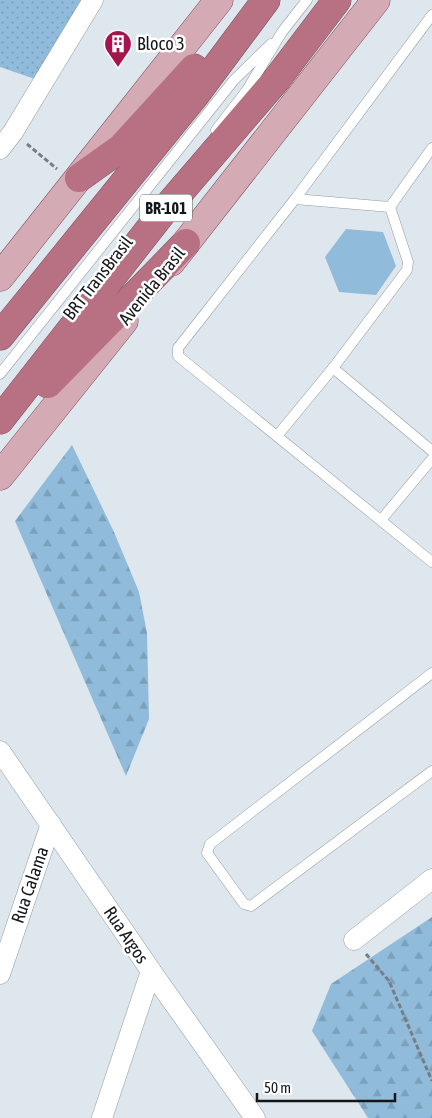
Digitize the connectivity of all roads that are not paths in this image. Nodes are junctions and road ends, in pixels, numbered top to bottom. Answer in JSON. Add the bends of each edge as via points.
{"nodes":[{"id":1,"x":93,"y":0,"type":"edge"},
{"id":2,"x":219,"y":0,"type":"edge"},
{"id":3,"x":252,"y":0,"type":"edge"},
{"id":4,"x":266,"y":0,"type":"edge"},
{"id":5,"x":307,"y":0,"type":"edge"},
{"id":6,"x":337,"y":0,"type":"edge"},
{"id":7,"x":376,"y":0,"type":"edge"},
{"id":8,"x":432,"y":15,"type":"edge"},
{"id":9,"x":282,"y":32,"type":"junction"},
{"id":10,"x":210,"y":137,"type":"dead end"},
{"id":11,"x":432,"y":148,"type":"edge"},
{"id":12,"x":0,"y":149,"type":"edge"},
{"id":13,"x":76,"y":181,"type":"junction"},
{"id":14,"x":173,"y":184,"type":"dead end"},
{"id":15,"x":295,"y":199,"type":"junction"},
{"id":16,"x":390,"y":207,"type":"junction"},
{"id":17,"x":186,"y":243,"type":"junction"},
{"id":18,"x":0,"y":277,"type":"edge"},
{"id":19,"x":74,"y":308,"type":"dead end"},
{"id":20,"x":0,"y":336,"type":"edge"},
{"id":21,"x":332,"y":368,"type":"junction"},
{"id":22,"x":0,"y":374,"type":"edge"},
{"id":23,"x":0,"y":420,"type":"edge"},
{"id":24,"x":0,"y":434,"type":"edge"},
{"id":25,"x":277,"y":436,"type":"junction"},
{"id":26,"x":432,"y":452,"type":"edge"},
{"id":27,"x":432,"y":459,"type":"edge"},
{"id":28,"x":0,"y":476,"type":"edge"},
{"id":29,"x":381,"y":520,"type":"junction"},
{"id":30,"x":432,"y":562,"type":"edge"},
{"id":31,"x":432,"y":673,"type":"edge"},
{"id":32,"x":0,"y":753,"type":"edge"},
{"id":33,"x":432,"y":771,"type":"edge"},
{"id":34,"x":51,"y":824,"type":"junction"},
{"id":35,"x":432,"y":879,"type":"edge"},
{"id":36,"x":354,"y":940,"type":"road end"},
{"id":37,"x":150,"y":971,"type":"junction"},
{"id":38,"x":0,"y":974,"type":"edge"},
{"id":39,"x":251,"y":1116,"type":"edge"},
{"id":40,"x":102,"y":1118,"type":"edge"}],
"edges":[{"from":1,"to":12,"type":"street"},
{"from":2,"to":13,"type":"main road"},
{"from":3,"to":13,"type":"highway","via":[[121,148]]},
{"from":4,"to":20,"type":"highway","number":"BR-101","via":[[196,94]]},
{"from":5,"to":9,"type":"lane","name":"BRT TransBrasil"},
{"from":6,"to":23,"type":"highway","name":"Avenida Brasil","number":"BR-101","via":[[277,79],[162,213]]},
{"from":7,"to":17,"type":"main road","name":"Avenida Brasil"},
{"from":8,"to":15,"type":"lane"},
{"from":9,"to":10,"type":"lane","name":"BRT TransBrasil","via":[[247,90]]},
{"from":9,"to":22,"type":"lane","name":"BRT TransBrasil","via":[[234,80]]},
{"from":11,"to":16,"type":"lane"},
{"from":13,"to":18,"type":"main road"},
{"from":14,"to":19,"type":"lane","name":"BRT TransBrasil"},
{"from":15,"to":16,"type":"lane"},
{"from":15,"to":25,"type":"lane","via":[[178,348],[178,356]]},
{"from":16,"to":21,"type":"lane","via":[[408,262],[407,270]]},
{"from":17,"to":24,"type":"highway"},
{"from":17,"to":28,"type":"main road","name":"Avenida Brasil"},
{"from":21,"to":25,"type":"lane"},
{"from":21,"to":26,"type":"lane"},
{"from":25,"to":29,"type":"lane"},
{"from":27,"to":29,"type":"lane"},
{"from":29,"to":30,"type":"lane"},
{"from":31,"to":33,"type":"lane","via":[[210,844],[207,853],[244,904],[251,906]]},
{"from":32,"to":34,"type":"street","name":"Rua Argos"},
{"from":34,"to":37,"type":"street","name":"Rua Argos"},
{"from":34,"to":38,"type":"street","name":"Rua Calama"},
{"from":35,"to":36,"type":"street"},
{"from":37,"to":39,"type":"street","name":"Rua Argos"},
{"from":37,"to":40,"type":"street"}]}
